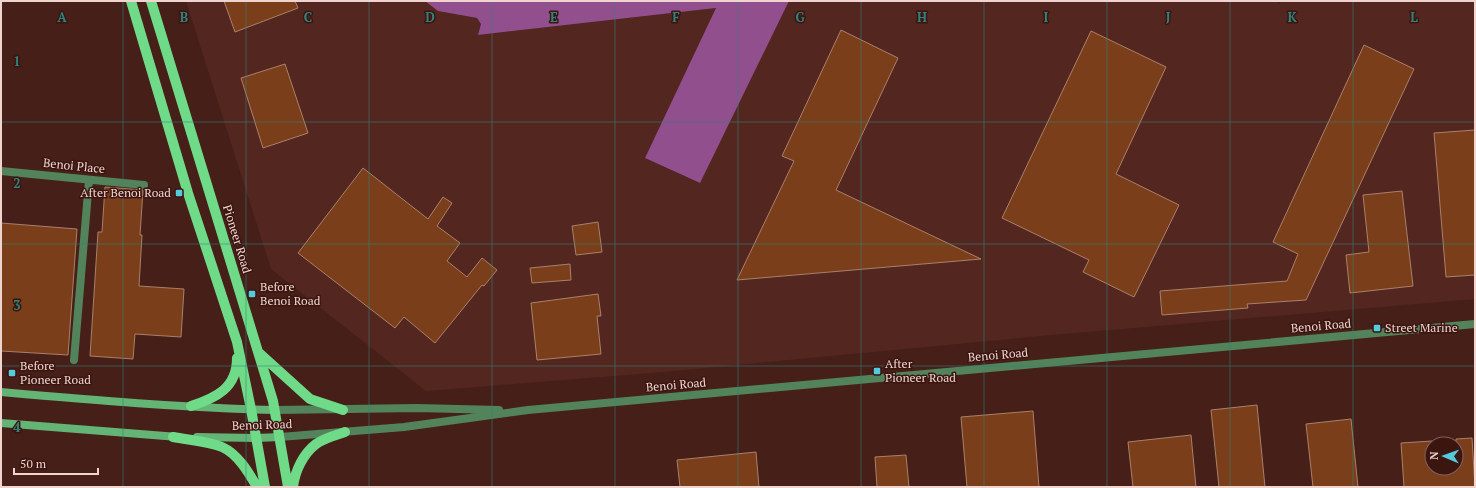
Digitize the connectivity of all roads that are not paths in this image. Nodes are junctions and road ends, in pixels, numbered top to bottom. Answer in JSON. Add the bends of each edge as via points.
{"nodes":[{"id":1,"x":131,"y":1,"type":"edge"},
{"id":2,"x":151,"y":1,"type":"edge"},
{"id":3,"x":1,"y":171,"type":"edge"},
{"id":4,"x":89,"y":180,"type":"junction"},
{"id":5,"x":144,"y":185,"type":"dead end"},
{"id":6,"x":1475,"y":324,"type":"edge"},
{"id":7,"x":237,"y":342,"type":"junction"},
{"id":8,"x":258,"y":352,"type":"junction"},
{"id":9,"x":74,"y":360,"type":"dead end"},
{"id":10,"x":1,"y":392,"type":"edge"},
{"id":11,"x":190,"y":406,"type":"junction"},
{"id":12,"x":251,"y":409,"type":"junction"},
{"id":13,"x":275,"y":410,"type":"junction"},
{"id":14,"x":343,"y":410,"type":"junction"},
{"id":15,"x":524,"y":411,"type":"junction"},
{"id":16,"x":1,"y":423,"type":"edge"},
{"id":17,"x":345,"y":432,"type":"junction"},
{"id":18,"x":173,"y":437,"type":"junction"},
{"id":19,"x":280,"y":437,"type":"junction"},
{"id":20,"x":256,"y":438,"type":"junction"},
{"id":21,"x":257,"y":487,"type":"edge"},
{"id":22,"x":265,"y":487,"type":"edge"},
{"id":23,"x":288,"y":487,"type":"edge"},
{"id":24,"x":293,"y":487,"type":"edge"}],
"edges":[{"from":1,"to":7,"type":"main road","via":[[188,193]]},
{"from":2,"to":8,"type":"main road","name":"Pioneer Road"},
{"from":3,"to":4,"type":"street","name":"Benoi Place"},
{"from":4,"to":5,"type":"street","name":"Benoi Place"},
{"from":4,"to":9,"type":"street"},
{"from":6,"to":15,"type":"street","name":"Benoi Road"},
{"from":7,"to":11,"type":"main road","via":[[237,365],[227,388],[209,400]]},
{"from":7,"to":12,"type":"main road"},
{"from":8,"to":13,"type":"main road","name":"Pioneer Road"},
{"from":8,"to":14,"type":"main road","via":[[310,398]]},
{"from":10,"to":11,"type":"main road","name":"Benoi Road"},
{"from":11,"to":12,"type":"main road","name":"Benoi Road"},
{"from":12,"to":13,"type":"main road","name":"Benoi Road"},
{"from":12,"to":20,"type":"main road"},
{"from":13,"to":14,"type":"street","name":"Benoi Road"},
{"from":13,"to":19,"type":"main road","name":"Pioneer Road"},
{"from":14,"to":15,"type":"street","name":"Benoi Road","via":[[417,408]]},
{"from":15,"to":17,"type":"street","name":"Benoi Road"},
{"from":16,"to":18,"type":"main road","name":"Benoi Road"},
{"from":17,"to":19,"type":"street","name":"Benoi Road"},
{"from":17,"to":24,"type":"main road","via":[[317,444],[305,456],[296,472]]},
{"from":18,"to":20,"type":"main road","name":"Benoi Road"},
{"from":18,"to":21,"type":"main road","via":[[223,447],[242,464]]},
{"from":19,"to":20,"type":"main road","name":"Benoi Road"},
{"from":19,"to":23,"type":"main road","name":"Pioneer Road"},
{"from":20,"to":22,"type":"main road"}]}
